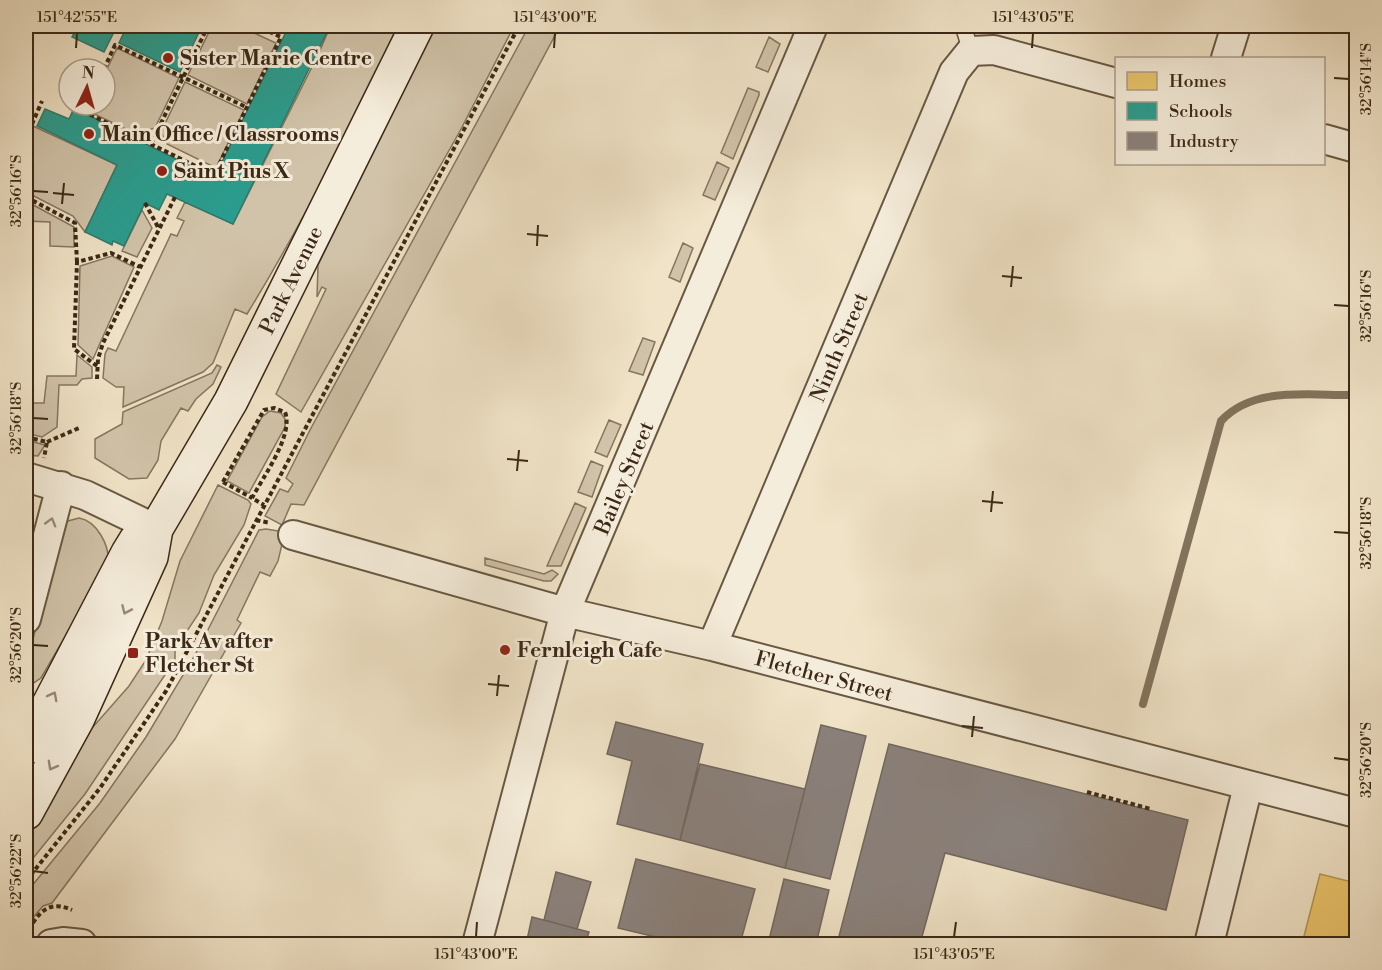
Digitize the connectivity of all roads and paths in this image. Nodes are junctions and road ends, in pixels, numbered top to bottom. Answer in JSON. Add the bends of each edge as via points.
{"nodes":[{"id":1,"x":208,"y":26,"type":"edge"},
{"id":2,"x":256,"y":26,"type":"edge"},
{"id":3,"x":417,"y":26,"type":"edge"},
{"id":4,"x":519,"y":26,"type":"edge"},
{"id":5,"x":813,"y":26,"type":"edge"},
{"id":6,"x":1236,"y":26,"type":"edge"},
{"id":7,"x":967,"y":38,"type":"edge"},
{"id":8,"x":110,"y":57,"type":"edge"},
{"id":9,"x":1226,"y":57,"type":"edge"},
{"id":10,"x":183,"y":77,"type":"junction"},
{"id":11,"x":1115,"y":83,"type":"edge"},
{"id":12,"x":42,"y":100,"type":"dead end"},
{"id":13,"x":246,"y":107,"type":"junction"},
{"id":14,"x":96,"y":117,"type":"edge"},
{"id":15,"x":26,"y":138,"type":"edge"},
{"id":16,"x":1325,"y":140,"type":"edge"},
{"id":17,"x":151,"y":144,"type":"junction"},
{"id":18,"x":1356,"y":148,"type":"edge"},
{"id":19,"x":26,"y":197,"type":"edge"},
{"id":20,"x":175,"y":197,"type":"dead end"},
{"id":21,"x":145,"y":203,"type":"dead end"},
{"id":22,"x":159,"y":230,"type":"junction"},
{"id":23,"x":77,"y":262,"type":"junction"},
{"id":24,"x":140,"y":267,"type":"junction"},
{"id":25,"x":98,"y":366,"type":"junction"},
{"id":26,"x":97,"y":379,"type":"dead end"},
{"id":27,"x":79,"y":428,"type":"dead end"},
{"id":28,"x":26,"y":437,"type":"edge"},
{"id":29,"x":47,"y":442,"type":"junction"},
{"id":30,"x":35,"y":467,"type":"edge"},
{"id":31,"x":61,"y":486,"type":"junction"},
{"id":32,"x":252,"y":498,"type":"junction"},
{"id":33,"x":264,"y":505,"type":"junction"},
{"id":34,"x":156,"y":529,"type":"junction"},
{"id":35,"x":292,"y":535,"type":"dead end"},
{"id":36,"x":565,"y":612,"type":"junction"},
{"id":37,"x":26,"y":619,"type":"edge"},
{"id":38,"x":712,"y":646,"type":"junction"},
{"id":39,"x":26,"y":748,"type":"edge"},
{"id":40,"x":1248,"y":786,"type":"junction"},
{"id":41,"x":1087,"y":792,"type":"dead end"},
{"id":42,"x":1151,"y":809,"type":"dead end"},
{"id":43,"x":26,"y":813,"type":"edge"},
{"id":44,"x":1356,"y":813,"type":"edge"},
{"id":45,"x":26,"y":881,"type":"edge"},
{"id":46,"x":72,"y":910,"type":"dead end"},
{"id":47,"x":55,"y":941,"type":"edge"},
{"id":48,"x":477,"y":945,"type":"edge"},
{"id":49,"x":1209,"y":945,"type":"edge"}],
"edges":[{"from":1,"to":10,"type":"path"},
{"from":2,"to":13,"type":"path","via":[[281,37]]},
{"from":3,"to":34,"type":"main road","name":"Park Avenue","via":[[231,401]]},
{"from":4,"to":33,"type":"path"},
{"from":5,"to":36,"type":"street","name":"Bailey Street"},
{"from":6,"to":9,"type":"street"},
{"from":7,"to":11,"type":"street","via":[[994,50]]},
{"from":7,"to":38,"type":"street","name":"Ninth Street"},
{"from":8,"to":10,"type":"path","via":[[116,45]]},
{"from":10,"to":13,"type":"path"},
{"from":10,"to":17,"type":"path"},
{"from":12,"to":15,"type":"path"},
{"from":13,"to":17,"type":"path","via":[[214,175]]},
{"from":14,"to":17,"type":"path"},
{"from":16,"to":18,"type":"street"},
{"from":19,"to":23,"type":"path","via":[[75,223]]},
{"from":20,"to":22,"type":"path"},
{"from":21,"to":22,"type":"path"},
{"from":22,"to":24,"type":"path"},
{"from":23,"to":24,"type":"path","via":[[111,253]]},
{"from":23,"to":25,"type":"path","via":[[74,349]]},
{"from":24,"to":25,"type":"path","via":[[103,343]]},
{"from":25,"to":26,"type":"path"},
{"from":27,"to":29,"type":"path"},
{"from":28,"to":29,"type":"path"},
{"from":29,"to":30,"type":"path"},
{"from":30,"to":31,"type":"street"},
{"from":31,"to":34,"type":"street"},
{"from":37,"to":31,"type":"street","one_way":true},
{"from":32,"to":32,"type":"path","via":[[289,422],[285,412],[274,408],[264,410],[224,483]]},
{"from":32,"to":33,"type":"path"},
{"from":33,"to":45,"type":"path","via":[[142,728]]},
{"from":39,"to":34,"type":"main road","name":"Park Avenue","one_way":true,"via":[[128,553],[136,540]]},
{"from":34,"to":43,"type":"main road","name":"Park Avenue","one_way":true,"via":[[151,557],[78,718]]},
{"from":35,"to":36,"type":"street","name":"Fletcher Street"},
{"from":36,"to":38,"type":"street","name":"Fletcher Street"},
{"from":36,"to":48,"type":"street","name":"Bailey Street"},
{"from":38,"to":40,"type":"street","name":"Fletcher Street"},
{"from":40,"to":44,"type":"street","name":"Fletcher Street"},
{"from":40,"to":49,"type":"street"},
{"from":41,"to":42,"type":"path"},
{"from":46,"to":47,"type":"path","via":[[47,908]]}]}
